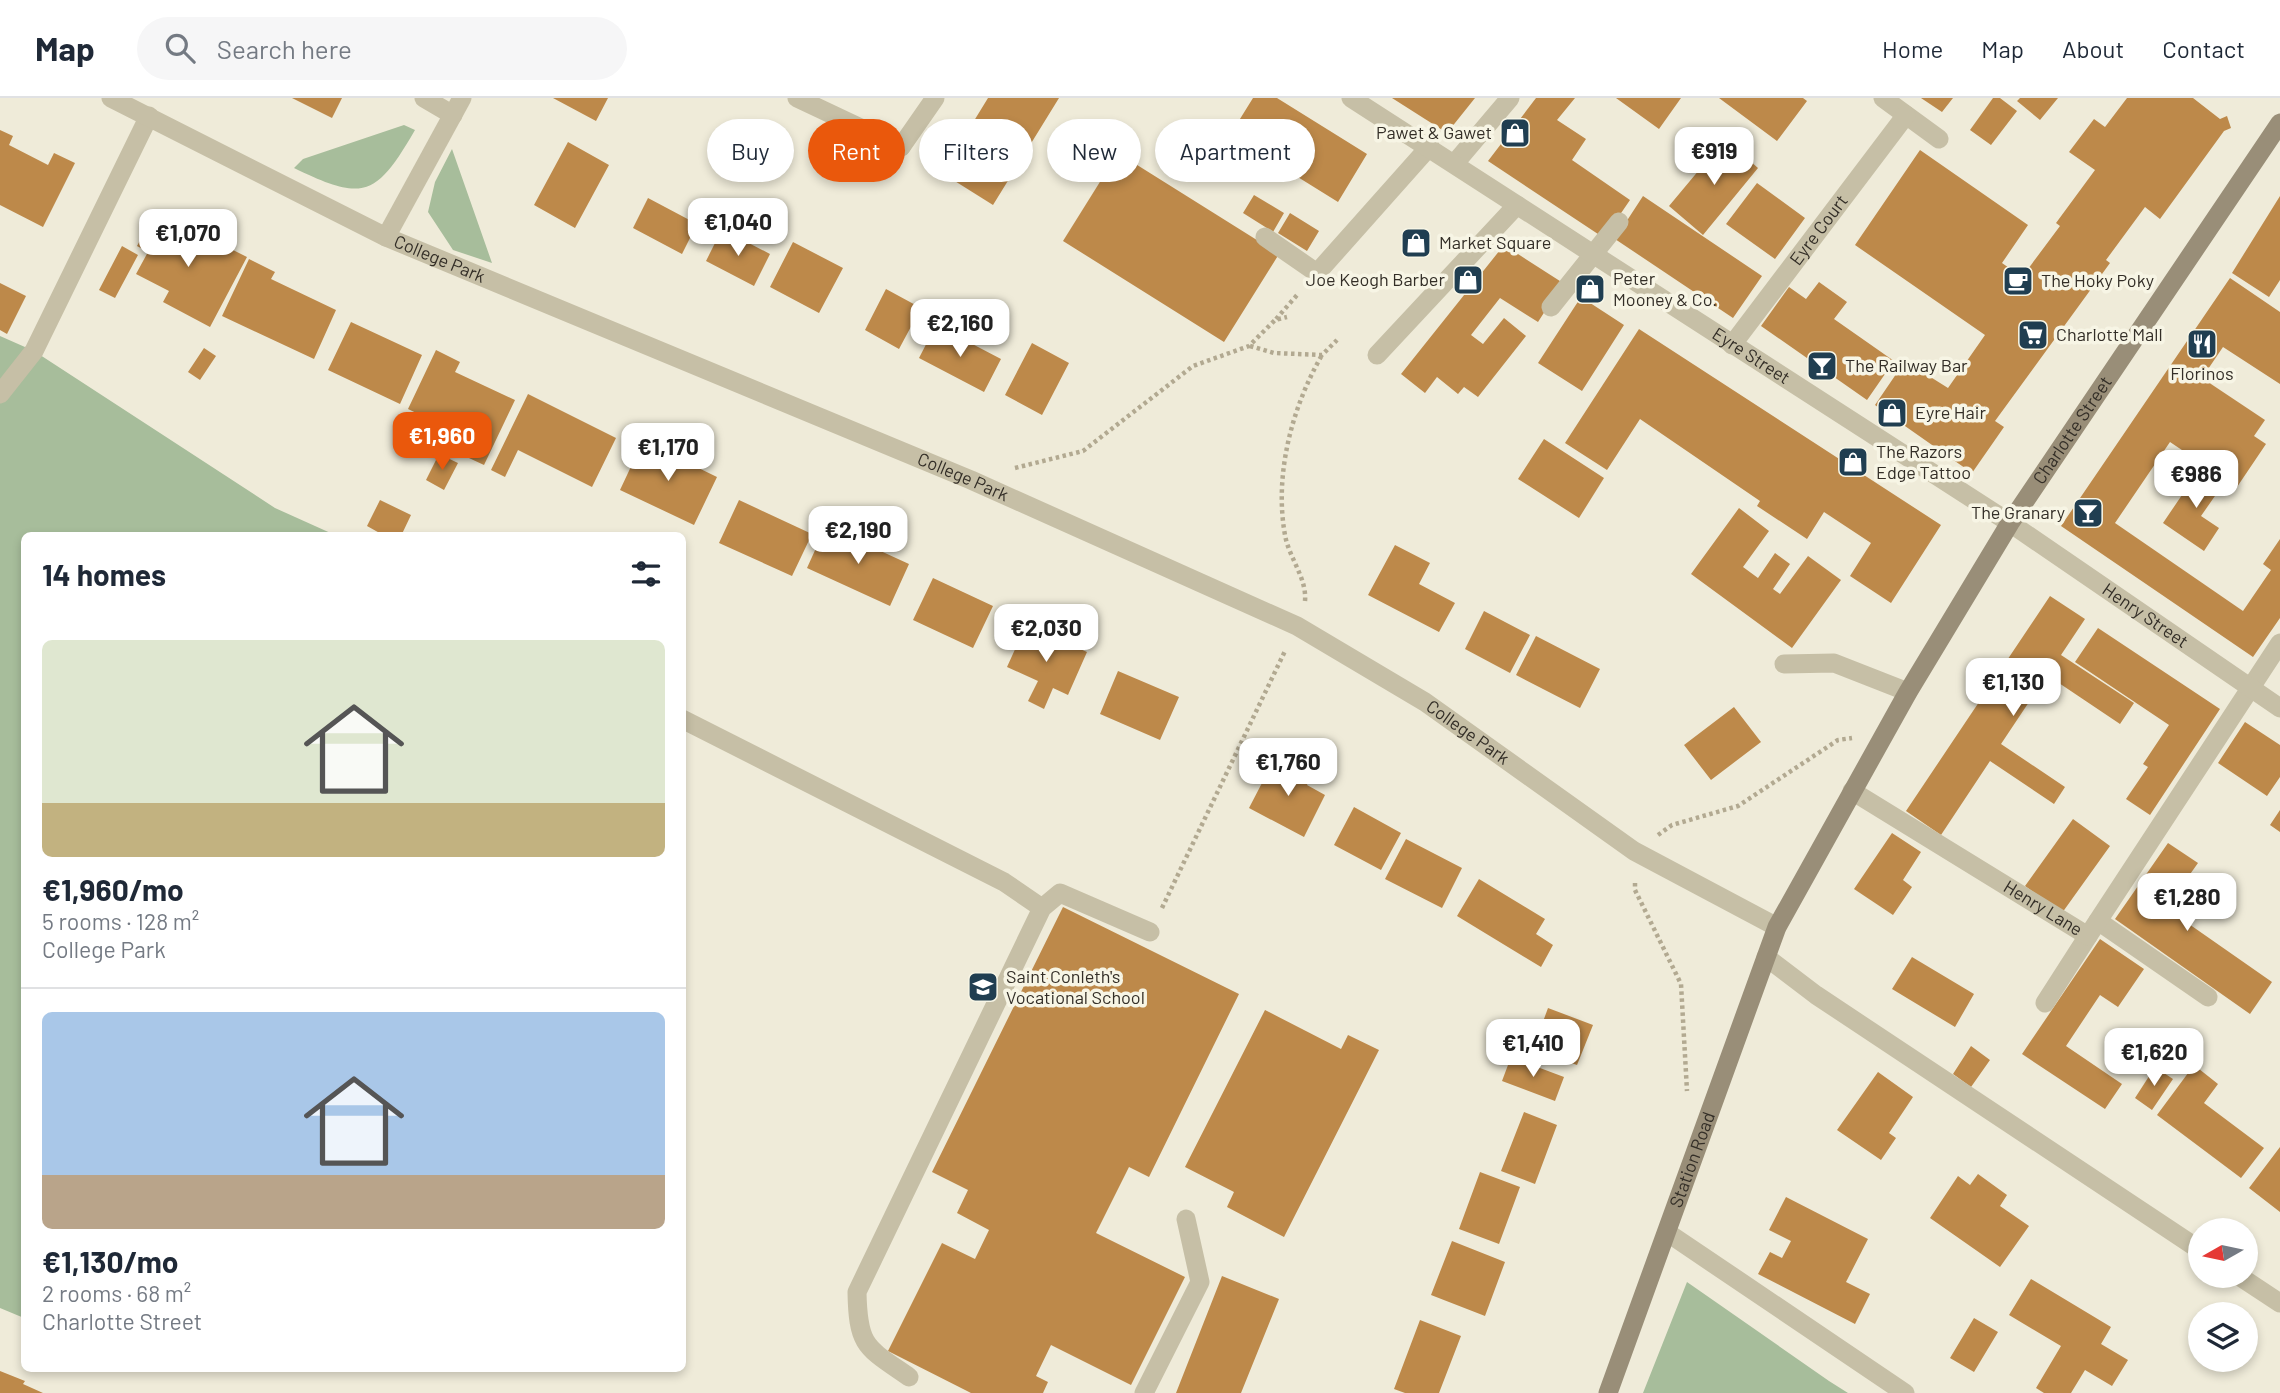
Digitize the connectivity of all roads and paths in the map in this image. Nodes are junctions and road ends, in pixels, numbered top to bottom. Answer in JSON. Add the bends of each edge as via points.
{"nodes":[{"id":1,"x":111,"y":98,"type":"edge"},
{"id":2,"x":424,"y":98,"type":"edge"},
{"id":3,"x":797,"y":98,"type":"edge"},
{"id":4,"x":935,"y":98,"type":"edge"},
{"id":5,"x":1351,"y":98,"type":"edge"},
{"id":6,"x":1510,"y":98,"type":"edge"},
{"id":7,"x":1883,"y":98,"type":"edge"},
{"id":8,"x":458,"y":106,"type":"edge"},
{"id":9,"x":1906,"y":115,"type":"junction"},
{"id":10,"x":149,"y":116,"type":"junction"},
{"id":11,"x":2280,"y":124,"type":"edge"},
{"id":12,"x":1939,"y":139,"type":"dead end"},
{"id":13,"x":1430,"y":146,"type":"junction"},
{"id":14,"x":1455,"y":163,"type":"junction"},
{"id":15,"x":1517,"y":205,"type":"junction"},
{"id":16,"x":1619,"y":222,"type":"dead end"},
{"id":17,"x":386,"y":237,"type":"junction"},
{"id":18,"x":1265,"y":237,"type":"dead end"},
{"id":19,"x":1594,"y":255,"type":"junction"},
{"id":20,"x":1317,"y":273,"type":"junction"},
{"id":21,"x":1551,"y":307,"type":"dead end"},
{"id":22,"x":1287,"y":317,"type":"dead end"},
{"id":23,"x":1275,"y":320,"type":"junction"},
{"id":24,"x":1336,"y":340,"type":"dead end"},
{"id":25,"x":1732,"y":345,"type":"junction"},
{"id":26,"x":1249,"y":346,"type":"junction"},
{"id":27,"x":1322,"y":355,"type":"junction"},
{"id":28,"x":1377,"y":355,"type":"dead end"},
{"id":29,"x":0,"y":394,"type":"edge"},
{"id":30,"x":971,"y":480,"type":"junction"},
{"id":31,"x":2010,"y":523,"type":"junction"},
{"id":32,"x":1297,"y":626,"type":"junction"},
{"id":33,"x":2280,"y":643,"type":"edge"},
{"id":34,"x":1784,"y":664,"type":"dead end"},
{"id":35,"x":2249,"y":688,"type":"junction"},
{"id":36,"x":1908,"y":692,"type":"junction"},
{"id":37,"x":2280,"y":708,"type":"edge"},
{"id":38,"x":686,"y":721,"type":"edge"},
{"id":39,"x":1852,"y":791,"type":"junction"},
{"id":40,"x":1042,"y":908,"type":"junction"},
{"id":41,"x":1777,"y":926,"type":"junction"},
{"id":42,"x":2093,"y":929,"type":"junction"},
{"id":43,"x":1150,"y":932,"type":"joint"},
{"id":44,"x":1766,"y":957,"type":"junction"},
{"id":45,"x":2208,"y":997,"type":"dead end"},
{"id":46,"x":2045,"y":1003,"type":"dead end"},
{"id":47,"x":1186,"y":1219,"type":"dead end"},
{"id":48,"x":1668,"y":1233,"type":"junction"},
{"id":49,"x":2188,"y":1242,"type":"edge"},
{"id":50,"x":2257,"y":1288,"type":"edge"},
{"id":51,"x":2280,"y":1303,"type":"edge"},
{"id":52,"x":909,"y":1377,"type":"dead end"},
{"id":53,"x":1144,"y":1393,"type":"edge"},
{"id":54,"x":1608,"y":1393,"type":"edge"},
{"id":55,"x":1905,"y":1393,"type":"edge"}],
"edges":[{"from":1,"to":10,"type":"street","name":"College Park"},
{"from":2,"to":8,"type":"street"},
{"from":3,"to":4,"type":"street","via":[[901,147]]},
{"from":5,"to":13,"type":"street","name":"Eyre Street"},
{"from":6,"to":14,"type":"street"},
{"from":7,"to":9,"type":"street"},
{"from":8,"to":17,"type":"street"},
{"from":9,"to":12,"type":"street"},
{"from":9,"to":25,"type":"street","name":"Eyre Court"},
{"from":10,"to":17,"type":"street","name":"College Park"},
{"from":10,"to":29,"type":"street","via":[[34,351]]},
{"from":11,"to":31,"type":"main road","name":"Charlotte Street"},
{"from":13,"to":14,"type":"street","name":"Eyre Street"},
{"from":13,"to":20,"type":"street"},
{"from":14,"to":15,"type":"street","name":"Eyre Street"},
{"from":15,"to":19,"type":"street","name":"Eyre Street"},
{"from":15,"to":28,"type":"street"},
{"from":16,"to":19,"type":"street"},
{"from":17,"to":30,"type":"street","name":"College Park"},
{"from":18,"to":20,"type":"street"},
{"from":19,"to":21,"type":"street"},
{"from":19,"to":25,"type":"street","name":"Eyre Street"},
{"from":20,"to":23,"type":"path"},
{"from":22,"to":23,"type":"path"},
{"from":23,"to":26,"type":"path"},
{"from":24,"to":27,"type":"path"},
{"from":25,"to":31,"type":"street","name":"Eyre Street"},
{"from":26,"to":27,"type":"path","via":[[1274,353]]},
{"from":26,"to":30,"type":"path","via":[[1193,366],[1083,451]]},
{"from":27,"to":32,"type":"path","via":[[1303,388],[1291,430],[1282,503],[1285,538],[1306,590],[1303,619]]},
{"from":30,"to":32,"type":"street","name":"College Park"},
{"from":31,"to":35,"type":"street","name":"Henry Street"},
{"from":31,"to":36,"type":"main road","name":"Charlotte Street"},
{"from":32,"to":41,"type":"street","name":"College Park","via":[[1425,702],[1634,851]]},
{"from":32,"to":43,"type":"path"},
{"from":33,"to":35,"type":"street","name":"Henry Lane"},
{"from":34,"to":36,"type":"street","via":[[1834,663]]},
{"from":35,"to":37,"type":"street","name":"Henry Street"},
{"from":35,"to":42,"type":"street","name":"Henry Lane"},
{"from":36,"to":39,"type":"main road","name":"Charlotte Street"},
{"from":38,"to":40,"type":"street","via":[[1004,882]]},
{"from":39,"to":41,"type":"main road","name":"Charlotte Street"},
{"from":39,"to":42,"type":"street","name":"Henry Lane"},
{"from":40,"to":43,"type":"street","via":[[1060,893]]},
{"from":40,"to":52,"type":"street","via":[[857,1292],[858,1326],[870,1349]]},
{"from":41,"to":44,"type":"main road","name":"Station Road"},
{"from":42,"to":45,"type":"street"},
{"from":42,"to":46,"type":"street"},
{"from":44,"to":48,"type":"main road","name":"Station Road"},
{"from":44,"to":49,"type":"street","via":[[1816,995]]},
{"from":47,"to":53,"type":"street","via":[[1200,1282]]},
{"from":48,"to":54,"type":"main road","name":"Station Road"},
{"from":48,"to":55,"type":"street"},
{"from":50,"to":51,"type":"street"}]}
